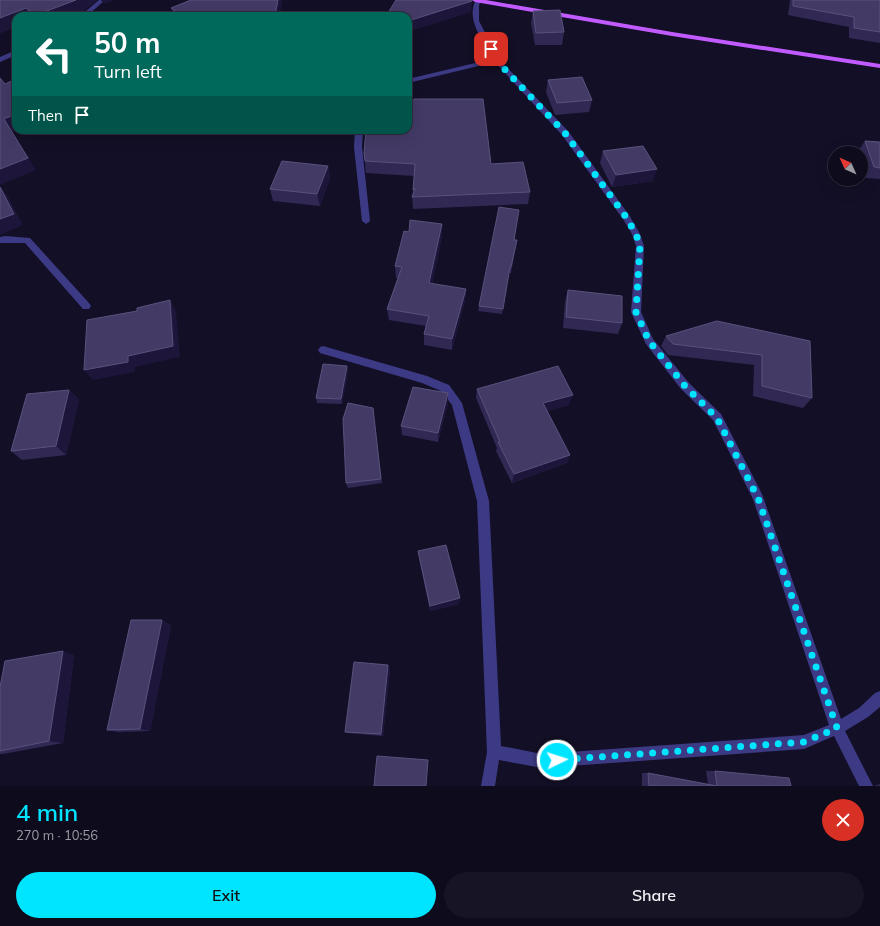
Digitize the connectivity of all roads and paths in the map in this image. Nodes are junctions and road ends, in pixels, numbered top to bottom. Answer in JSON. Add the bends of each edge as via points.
{"nodes":[{"id":1,"x":102,"y":0,"type":"edge"},
{"id":2,"x":477,"y":0,"type":"edge"},
{"id":3,"x":89,"y":12,"type":"edge"},
{"id":4,"x":12,"y":54,"type":"edge"},
{"id":5,"x":0,"y":60,"type":"edge"},
{"id":6,"x":496,"y":60,"type":"junction"},
{"id":7,"x":880,"y":66,"type":"edge"},
{"id":8,"x":412,"y":80,"type":"edge"},
{"id":9,"x":359,"y":134,"type":"edge"},
{"id":10,"x":366,"y":221,"type":"dead end"},
{"id":11,"x":0,"y":240,"type":"edge"},
{"id":12,"x":86,"y":306,"type":"dead end"},
{"id":13,"x":323,"y":350,"type":"dead end"},
{"id":14,"x":880,"y":698,"type":"edge"},
{"id":15,"x":837,"y":728,"type":"junction"},
{"id":16,"x":494,"y":752,"type":"junction"},
{"id":17,"x":488,"y":786,"type":"edge"},
{"id":18,"x":866,"y":786,"type":"edge"}],
"edges":[{"from":1,"to":3,"type":"street"},
{"from":2,"to":6,"type":"street","via":[[476,21]]},
{"from":2,"to":7,"type":"main road","via":[[672,34]]},
{"from":4,"to":5,"type":"street"},
{"from":6,"to":8,"type":"street"},
{"from":6,"to":15,"type":"street","via":[[565,133],[636,234],[640,246],[636,312],[649,341],[685,386],[717,418],[758,498]]},
{"from":9,"to":10,"type":"street"},
{"from":11,"to":12,"type":"street","via":[[26,240]]},
{"from":13,"to":16,"type":"street","via":[[424,379],[445,388],[457,404],[483,501]]},
{"from":14,"to":15,"type":"street","via":[[873,706]]},
{"from":15,"to":16,"type":"street","via":[[804,742],[542,761]]},
{"from":15,"to":18,"type":"street"},
{"from":16,"to":17,"type":"street"}]}
